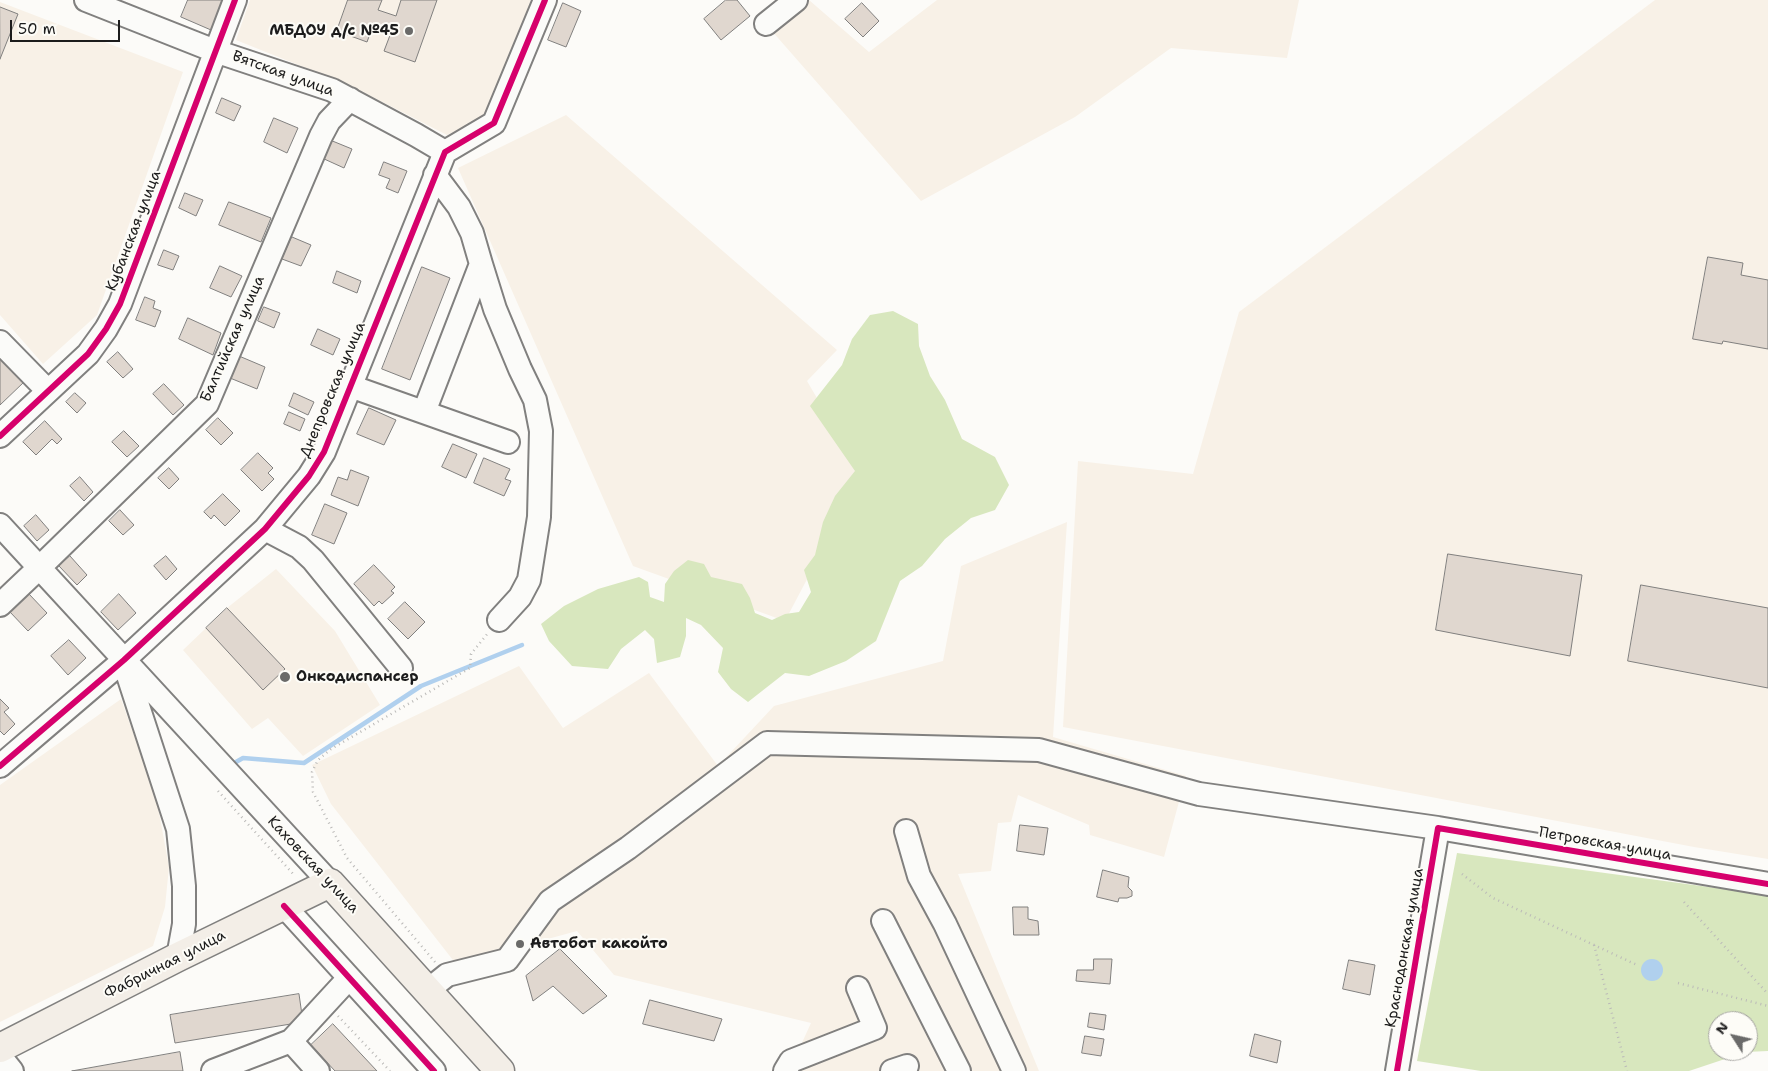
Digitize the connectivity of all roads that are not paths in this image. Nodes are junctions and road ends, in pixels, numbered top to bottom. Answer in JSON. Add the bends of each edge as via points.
{"nodes":[{"id":1,"x":86,"y":0,"type":"edge"},
{"id":2,"x":235,"y":0,"type":"edge"},
{"id":3,"x":545,"y":0,"type":"edge"},
{"id":4,"x":796,"y":0,"type":"edge"},
{"id":5,"x":766,"y":24,"type":"dead end"},
{"id":6,"x":215,"y":50,"type":"junction"},
{"id":7,"x":350,"y":99,"type":"junction"},
{"id":8,"x":445,"y":152,"type":"junction"},
{"id":9,"x":435,"y":175,"type":"junction"},
{"id":10,"x":481,"y":264,"type":"junction"},
{"id":11,"x":0,"y":342,"type":"edge"},
{"id":12,"x":350,"y":386,"type":"junction"},
{"id":13,"x":48,"y":392,"type":"junction"},
{"id":14,"x":424,"y":412,"type":"junction"},
{"id":15,"x":0,"y":436,"type":"edge"},
{"id":16,"x":508,"y":442,"type":"dead end"},
{"id":17,"x":0,"y":525,"type":"edge"},
{"id":18,"x":265,"y":529,"type":"junction"},
{"id":19,"x":40,"y":567,"type":"junction"},
{"id":20,"x":0,"y":605,"type":"edge"},
{"id":21,"x":499,"y":620,"type":"road end"},
{"id":22,"x":124,"y":660,"type":"junction"},
{"id":23,"x":401,"y":668,"type":"dead end"},
{"id":24,"x":0,"y":766,"type":"edge"},
{"id":25,"x":1438,"y":828,"type":"junction"},
{"id":26,"x":906,"y":831,"type":"dead end"},
{"id":27,"x":330,"y":883,"type":"junction"},
{"id":28,"x":1768,"y":884,"type":"edge"},
{"id":29,"x":284,"y":906,"type":"junction"},
{"id":30,"x":883,"y":921,"type":"dead end"},
{"id":31,"x":178,"y":957,"type":"junction"},
{"id":32,"x":349,"y":978,"type":"junction"},
{"id":33,"x":437,"y":983,"type":"junction"},
{"id":34,"x":858,"y":988,"type":"dead end"},
{"id":35,"x":291,"y":1041,"type":"junction"},
{"id":36,"x":0,"y":1048,"type":"edge"},
{"id":37,"x":0,"y":1056,"type":"edge"},
{"id":38,"x":12,"y":1071,"type":"edge"},
{"id":39,"x":214,"y":1071,"type":"edge"},
{"id":40,"x":318,"y":1071,"type":"edge"},
{"id":41,"x":434,"y":1071,"type":"edge"},
{"id":42,"x":500,"y":1071,"type":"edge"},
{"id":43,"x":785,"y":1071,"type":"edge"},
{"id":44,"x":959,"y":1071,"type":"edge"},
{"id":45,"x":1014,"y":1071,"type":"edge"},
{"id":46,"x":1396,"y":1071,"type":"edge"}],
"edges":[{"from":1,"to":6,"type":"street","name":"Вятская улица"},
{"from":2,"to":6,"type":"street","name":"Кубанская улица"},
{"from":3,"to":8,"type":"street","via":[[494,123]]},
{"from":4,"to":5,"type":"street"},
{"from":6,"to":7,"type":"street","name":"Вятская улица","via":[[317,84]]},
{"from":6,"to":13,"type":"street","name":"Кубанская улица","via":[[120,304],[88,354]]},
{"from":7,"to":8,"type":"street","name":"Вятская улица"},
{"from":7,"to":19,"type":"street","name":"Балтийская улица","via":[[321,136],[207,404]]},
{"from":8,"to":9,"type":"street","name":"Днепровская улица"},
{"from":9,"to":10,"type":"street","via":[[472,233]]},
{"from":9,"to":12,"type":"street","name":"Днепровская улица"},
{"from":10,"to":14,"type":"street"},
{"from":10,"to":21,"type":"street","via":[[495,309],[535,400],[541,431],[539,517],[529,580]]},
{"from":11,"to":13,"type":"street"},
{"from":12,"to":14,"type":"street","name":"Днепровская улица"},
{"from":12,"to":18,"type":"street","name":"Днепровская улица","via":[[324,452],[309,476]]},
{"from":13,"to":15,"type":"street","name":"Кубанская улица"},
{"from":14,"to":16,"type":"street","name":"Днепровская улица"},
{"from":17,"to":19,"type":"street"},
{"from":18,"to":22,"type":"street","name":"Днепровская улица"},
{"from":18,"to":23,"type":"street","via":[[299,547],[313,560]]},
{"from":19,"to":20,"type":"street","name":"Балтийская улица"},
{"from":19,"to":22,"type":"street"},
{"from":22,"to":24,"type":"street","name":"Днепровская улица"},
{"from":22,"to":27,"type":"street","name":"Каховская улица"},
{"from":22,"to":31,"type":"street","via":[[178,829],[184,886],[184,924]]},
{"from":25,"to":28,"type":"street","name":"Петровская улица"},
{"from":25,"to":33,"type":"street","name":"Петровская улица","via":[[1199,794],[1040,750],[768,743],[628,848],[550,901],[507,960]]},
{"from":25,"to":46,"type":"street","name":"Краснодонская улица"},
{"from":26,"to":45,"type":"street","via":[[919,876]]},
{"from":27,"to":29,"type":"main road","name":"Фабричная улица"},
{"from":27,"to":33,"type":"main road","name":"Каховская улица"},
{"from":29,"to":31,"type":"main road","name":"Фабричная улица"},
{"from":29,"to":32,"type":"street"},
{"from":30,"to":44,"type":"street"},
{"from":31,"to":36,"type":"main road","name":"Фабричная улица"},
{"from":32,"to":35,"type":"street"},
{"from":32,"to":41,"type":"street"},
{"from":33,"to":42,"type":"main road","name":"Каховская улица"},
{"from":34,"to":43,"type":"street","via":[[875,1028],[791,1061]]},
{"from":35,"to":39,"type":"street"},
{"from":35,"to":40,"type":"street"},
{"from":37,"to":38,"type":"street"}]}
